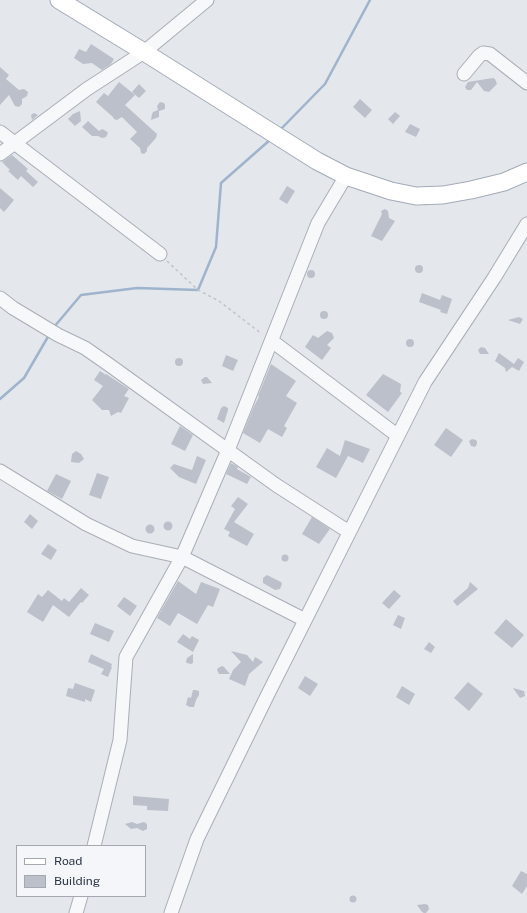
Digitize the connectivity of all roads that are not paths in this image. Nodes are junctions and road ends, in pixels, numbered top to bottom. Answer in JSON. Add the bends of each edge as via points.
{"nodes":[{"id":1,"x":59,"y":0,"type":"edge"},
{"id":2,"x":207,"y":0,"type":"edge"},
{"id":3,"x":144,"y":52,"type":"junction"},
{"id":4,"x":464,"y":74,"type":"dead end"},
{"id":5,"x":527,"y":84,"type":"edge"},
{"id":6,"x":0,"y":132,"type":"edge"},
{"id":7,"x":15,"y":142,"type":"junction"},
{"id":8,"x":0,"y":154,"type":"edge"},
{"id":9,"x":527,"y":172,"type":"edge"},
{"id":10,"x":346,"y":176,"type":"junction"},
{"id":11,"x":527,"y":224,"type":"edge"},
{"id":12,"x":160,"y":254,"type":"road end"},
{"id":13,"x":0,"y":298,"type":"edge"},
{"id":14,"x":272,"y":341,"type":"junction"},
{"id":15,"x":398,"y":436,"type":"junction"},
{"id":16,"x":228,"y":450,"type":"junction"},
{"id":17,"x":0,"y":471,"type":"edge"},
{"id":18,"x":349,"y":532,"type":"junction"},
{"id":19,"x":182,"y":557,"type":"junction"},
{"id":20,"x":305,"y":620,"type":"junction"},
{"id":21,"x":94,"y":845,"type":"edge"},
{"id":22,"x":81,"y":897,"type":"edge"},
{"id":23,"x":76,"y":913,"type":"edge"},
{"id":24,"x":171,"y":913,"type":"edge"}],
"edges":[{"from":1,"to":3,"type":"main road"},
{"from":2,"to":3,"type":"street"},
{"from":3,"to":7,"type":"street","via":[[87,89]]},
{"from":3,"to":10,"type":"main road","via":[[281,139]]},
{"from":4,"to":5,"type":"street","via":[[479,56],[483,53],[490,54]]},
{"from":6,"to":7,"type":"street"},
{"from":7,"to":8,"type":"street"},
{"from":7,"to":12,"type":"street"},
{"from":9,"to":10,"type":"main road","via":[[504,182],[471,190],[423,196],[391,191]]},
{"from":10,"to":14,"type":"street","via":[[318,223]]},
{"from":11,"to":15,"type":"street","via":[[424,382]]},
{"from":13,"to":16,"type":"street","via":[[58,335],[85,348]]},
{"from":14,"to":15,"type":"street"},
{"from":14,"to":16,"type":"street"},
{"from":15,"to":18,"type":"street"},
{"from":16,"to":18,"type":"street","via":[[276,485]]},
{"from":16,"to":19,"type":"street"},
{"from":17,"to":19,"type":"street","via":[[86,524],[132,546]]},
{"from":18,"to":20,"type":"street"},
{"from":19,"to":20,"type":"street"},
{"from":19,"to":21,"type":"street","via":[[126,657],[120,740]]},
{"from":20,"to":24,"type":"street","via":[[197,839]]},
{"from":22,"to":23,"type":"street"}]}
